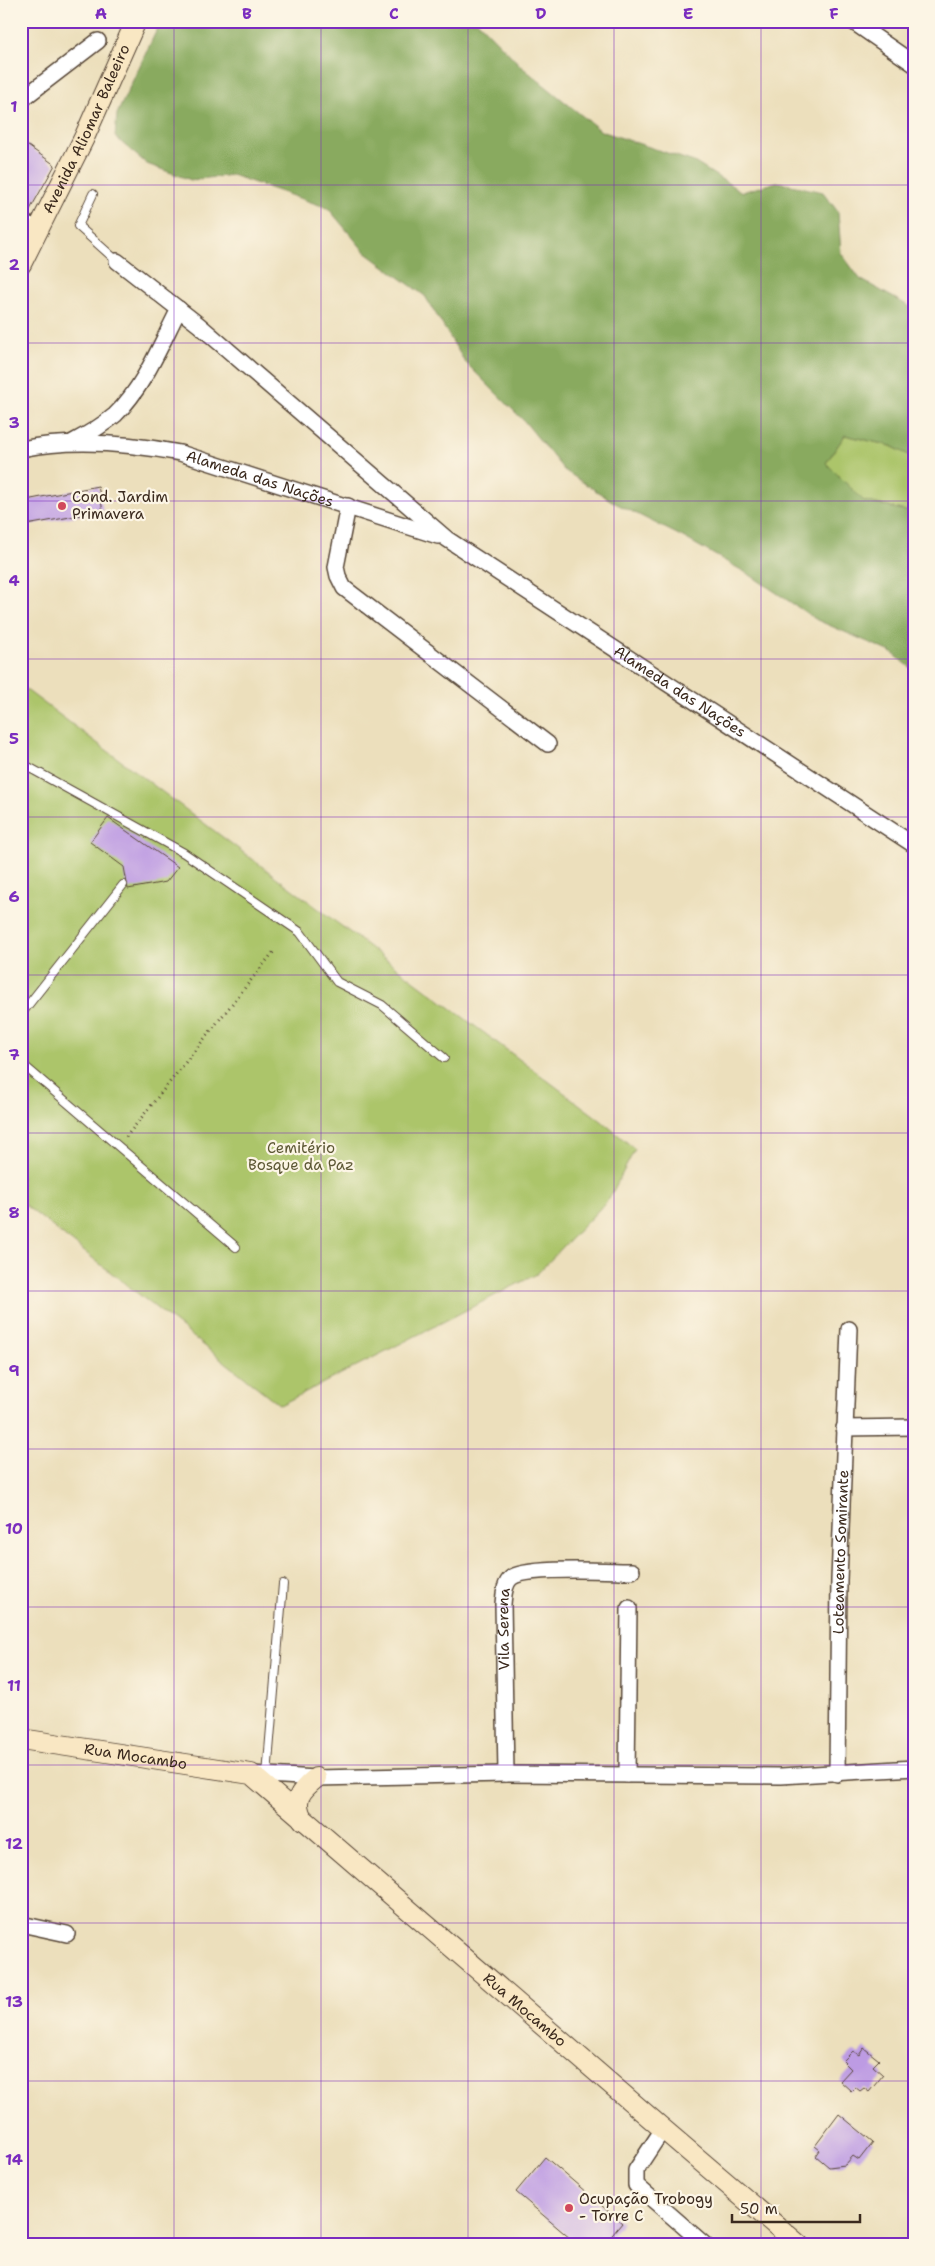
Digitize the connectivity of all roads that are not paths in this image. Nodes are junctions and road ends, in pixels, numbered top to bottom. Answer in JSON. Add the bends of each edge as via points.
{"nodes":[{"id":1,"x":136,"y":21,"type":"edge"},
{"id":2,"x":852,"y":21,"type":"edge"},
{"id":3,"x":98,"y":41,"type":"dead end"},
{"id":4,"x":914,"y":64,"type":"edge"},
{"id":5,"x":21,"y":100,"type":"edge"},
{"id":6,"x":93,"y":194,"type":"dead end"},
{"id":7,"x":31,"y":225,"type":"edge"},
{"id":8,"x":117,"y":261,"type":"joint"},
{"id":9,"x":21,"y":264,"type":"edge"},
{"id":10,"x":180,"y":309,"type":"junction"},
{"id":11,"x":69,"y":444,"type":"junction"},
{"id":12,"x":25,"y":447,"type":"edge"},
{"id":13,"x":348,"y":506,"type":"junction"},
{"id":14,"x":447,"y":538,"type":"junction"},
{"id":15,"x":548,"y":744,"type":"dead end"},
{"id":16,"x":21,"y":763,"type":"edge"},
{"id":17,"x":914,"y":845,"type":"edge"},
{"id":18,"x":123,"y":885,"type":"dead end"},
{"id":19,"x":21,"y":1014,"type":"edge"},
{"id":20,"x":444,"y":1058,"type":"dead end"},
{"id":21,"x":21,"y":1063,"type":"edge"},
{"id":22,"x":236,"y":1247,"type":"dead end"},
{"id":23,"x":849,"y":1329,"type":"dead end"},
{"id":24,"x":914,"y":1427,"type":"edge"},
{"id":25,"x":844,"y":1428,"type":"junction"},
{"id":26,"x":632,"y":1571,"type":"dead end"},
{"id":27,"x":282,"y":1584,"type":"dead end"},
{"id":28,"x":630,"y":1608,"type":"dead end"},
{"id":29,"x":21,"y":1739,"type":"edge"},
{"id":30,"x":914,"y":1768,"type":"edge"},
{"id":31,"x":259,"y":1774,"type":"junction"},
{"id":32,"x":506,"y":1774,"type":"junction"},
{"id":33,"x":837,"y":1774,"type":"junction"},
{"id":34,"x":627,"y":1775,"type":"junction"},
{"id":35,"x":316,"y":1778,"type":"junction"},
{"id":36,"x":303,"y":1820,"type":"junction"},
{"id":37,"x":21,"y":1924,"type":"edge"},
{"id":38,"x":67,"y":1934,"type":"dead end"},
{"id":39,"x":663,"y":2130,"type":"junction"},
{"id":40,"x":705,"y":2245,"type":"edge"},
{"id":41,"x":799,"y":2245,"type":"edge"}],
"edges":[{"from":1,"to":7,"type":"main road","name":"Avenida Aliomar Baleeiro","via":[[88,129]]},
{"from":2,"to":4,"type":"street"},
{"from":3,"to":5,"type":"street"},
{"from":6,"to":8,"type":"lane","via":[[78,226]]},
{"from":7,"to":9,"type":"main road","name":"Avenida Aliomar Baleeiro"},
{"from":8,"to":10,"type":"street","name":"Alameda das Nações"},
{"from":10,"to":11,"type":"street","name":"Alameda das Nações","via":[[134,392],[116,414]]},
{"from":10,"to":14,"type":"street","name":"Alameda das Nações"},
{"from":11,"to":12,"type":"street","name":"Alameda das Nações"},
{"from":11,"to":13,"type":"street","name":"Alameda das Nações","via":[[108,442],[180,453]]},
{"from":13,"to":14,"type":"street","name":"Alameda das Nações"},
{"from":13,"to":15,"type":"street","via":[[336,567],[344,588]]},
{"from":14,"to":17,"type":"street","name":"Alameda das Nações"},
{"from":16,"to":20,"type":"lane","via":[[184,854],[300,932],[338,982],[382,1005]]},
{"from":18,"to":19,"type":"lane"},
{"from":21,"to":22,"type":"lane"},
{"from":23,"to":25,"type":"street","name":"Loteamento Somirante"},
{"from":24,"to":25,"type":"street"},
{"from":25,"to":33,"type":"street","name":"Loteamento Somirante","via":[[838,1580]]},
{"from":26,"to":32,"type":"street","name":"Vila Serena","via":[[541,1571],[518,1575],[506,1584],[503,1604]]},
{"from":27,"to":31,"type":"lane"},
{"from":28,"to":34,"type":"street"},
{"from":29,"to":31,"type":"main road","name":"Rua Mocambo"},
{"from":30,"to":33,"type":"street","name":"Rua Mocambo"},
{"from":31,"to":35,"type":"street","name":"Rua Mocambo"},
{"from":31,"to":36,"type":"main road","name":"Rua Mocambo"},
{"from":32,"to":34,"type":"street","name":"Rua Mocambo"},
{"from":32,"to":35,"type":"street","name":"Rua Mocambo"},
{"from":33,"to":34,"type":"street","name":"Rua Mocambo"},
{"from":35,"to":36,"type":"main road","via":[[298,1798],[298,1811]]},
{"from":36,"to":39,"type":"main road","name":"Rua Mocambo"},
{"from":37,"to":38,"type":"street"},
{"from":39,"to":40,"type":"street","via":[[636,2170],[636,2185]]},
{"from":39,"to":41,"type":"main road","name":"Rua Mocambo"}]}
